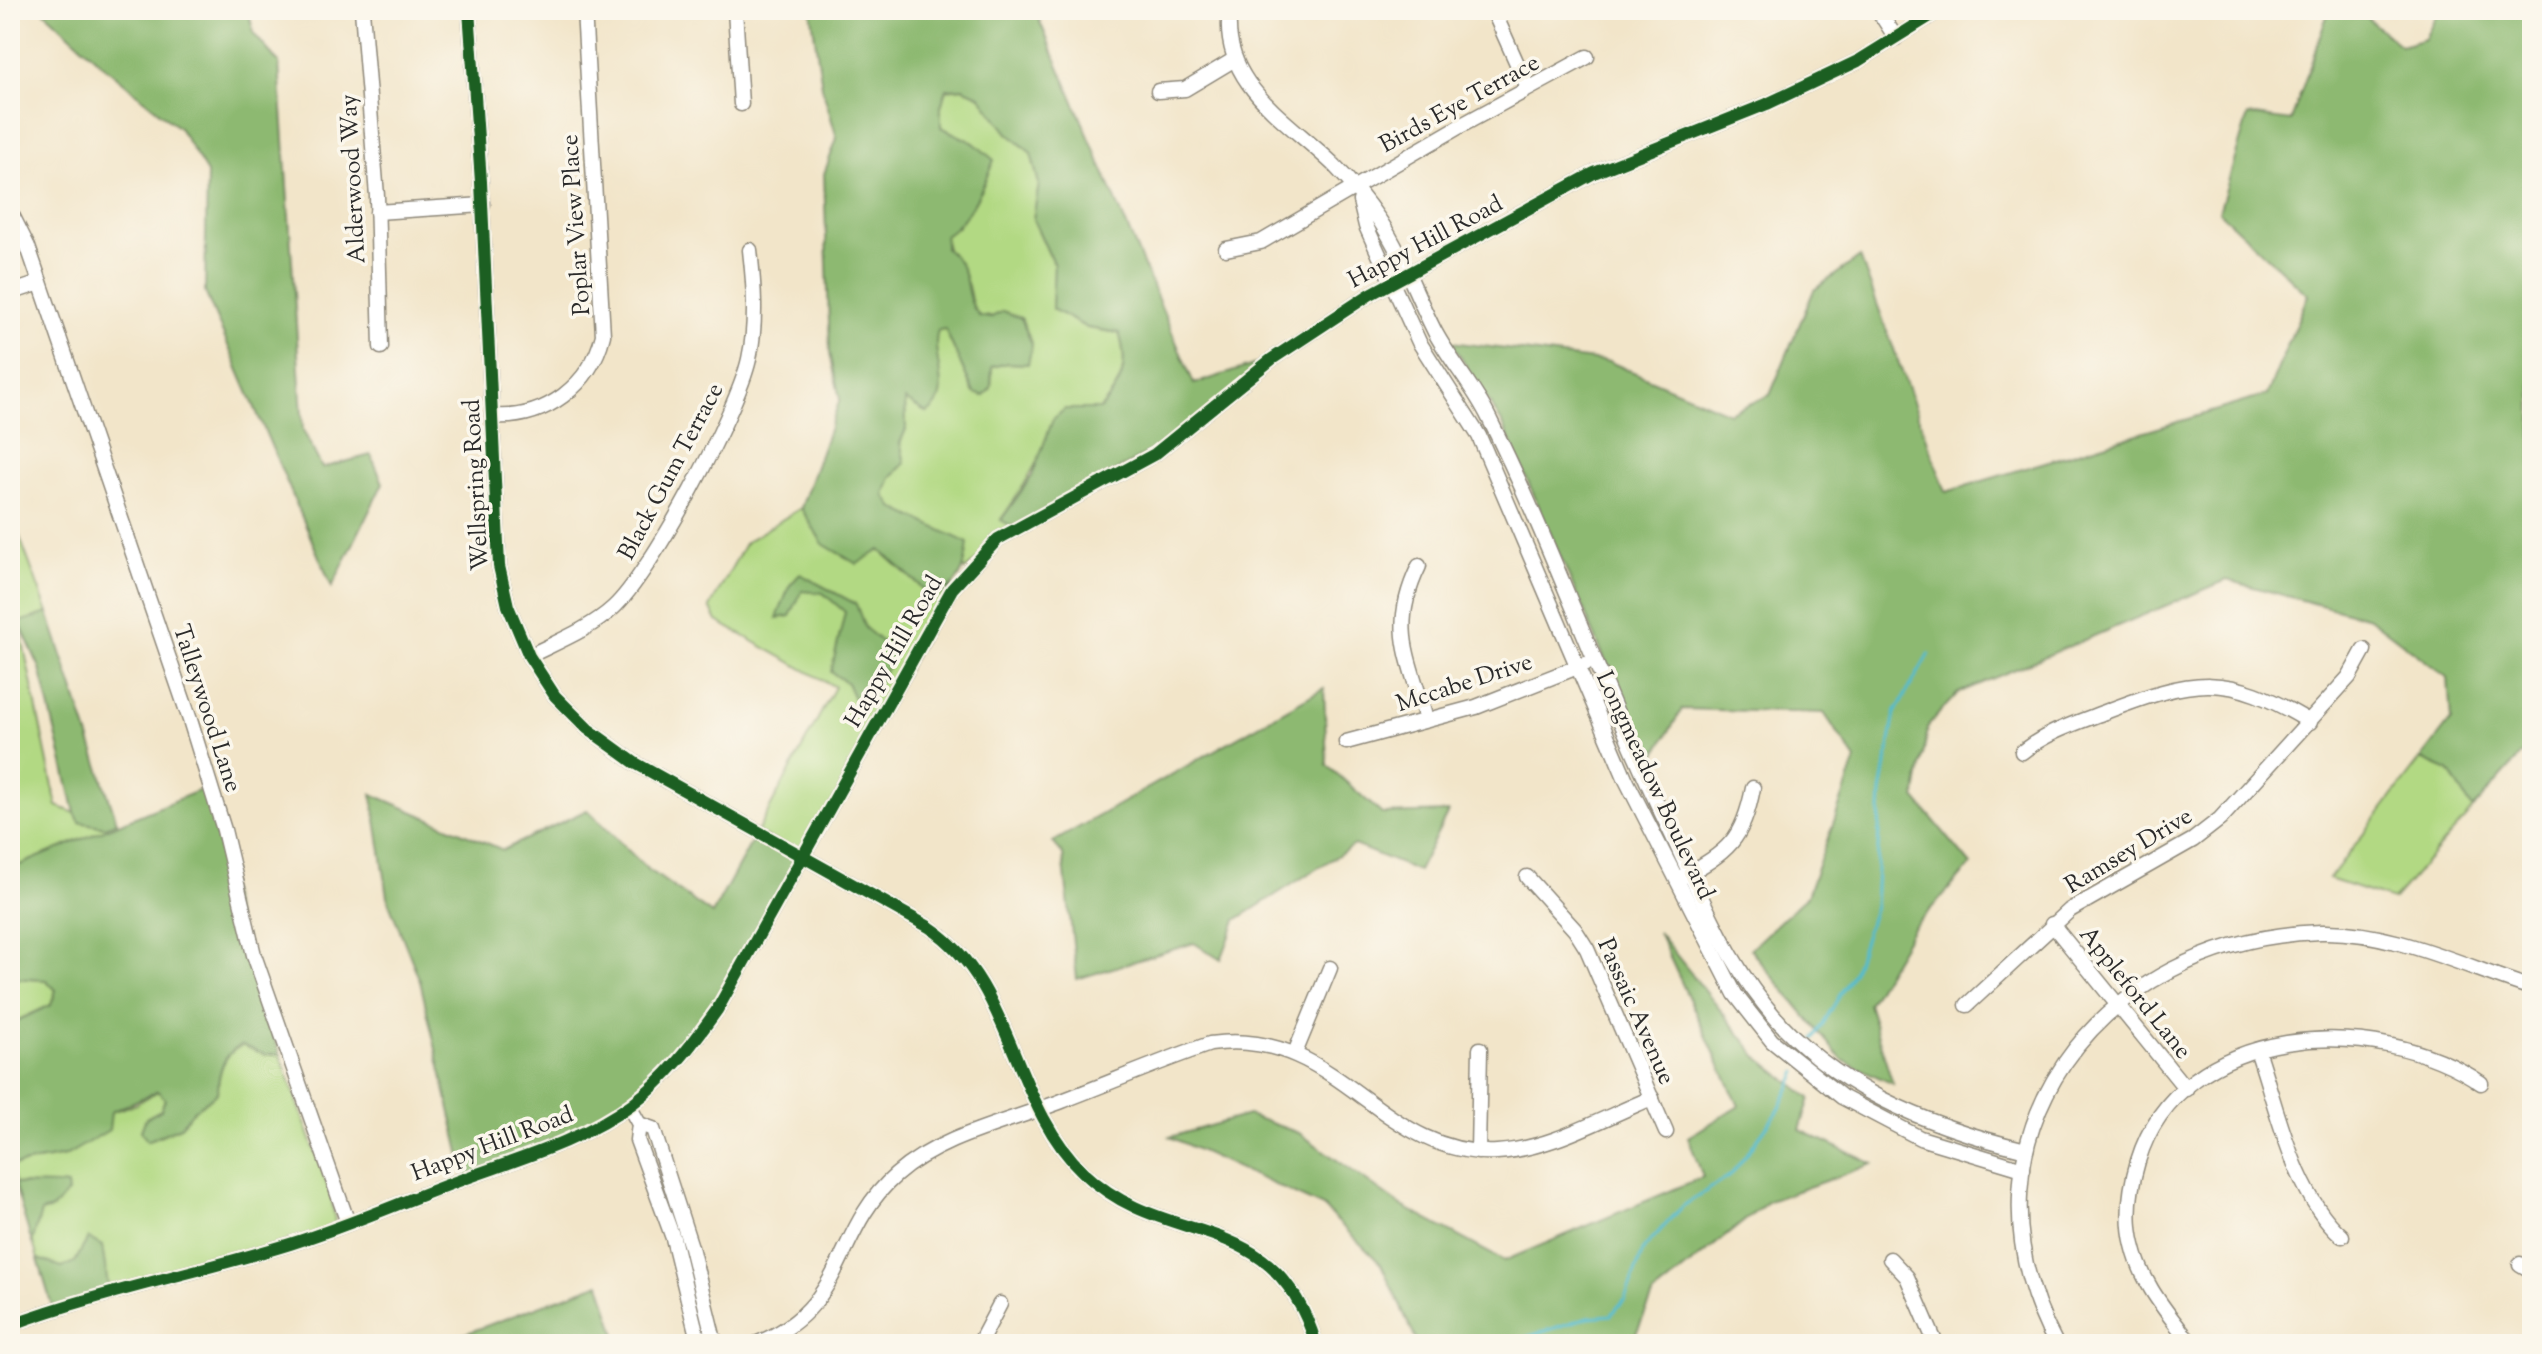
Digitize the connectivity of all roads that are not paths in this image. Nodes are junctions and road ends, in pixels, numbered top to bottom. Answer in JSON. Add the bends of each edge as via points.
{"nodes":[{"id":1,"x":362,"y":10,"type":"edge"},
{"id":2,"x":469,"y":10,"type":"edge"},
{"id":3,"x":584,"y":10,"type":"edge"},
{"id":4,"x":735,"y":10,"type":"edge"},
{"id":5,"x":1230,"y":10,"type":"edge"},
{"id":6,"x":1493,"y":10,"type":"edge"},
{"id":7,"x":1878,"y":10,"type":"edge"},
{"id":8,"x":1940,"y":10,"type":"edge"},
{"id":9,"x":1896,"y":38,"type":"junction"},
{"id":10,"x":1587,"y":57,"type":"dead end"},
{"id":11,"x":1235,"y":59,"type":"junction"},
{"id":12,"x":1528,"y":88,"type":"junction"},
{"id":13,"x":1158,"y":91,"type":"dead end"},
{"id":14,"x":741,"y":104,"type":"dead end"},
{"id":15,"x":1356,"y":193,"type":"junction"},
{"id":16,"x":483,"y":205,"type":"junction"},
{"id":17,"x":10,"y":211,"type":"edge"},
{"id":18,"x":377,"y":212,"type":"junction"},
{"id":19,"x":1226,"y":249,"type":"dead end"},
{"id":20,"x":750,"y":250,"type":"dead end"},
{"id":21,"x":1409,"y":272,"type":"junction"},
{"id":22,"x":1393,"y":281,"type":"junction"},
{"id":23,"x":40,"y":283,"type":"junction"},
{"id":24,"x":10,"y":293,"type":"edge"},
{"id":25,"x":381,"y":347,"type":"dead end"},
{"id":26,"x":493,"y":416,"type":"junction"},
{"id":27,"x":1419,"y":566,"type":"dead end"},
{"id":28,"x":2364,"y":650,"type":"dead end"},
{"id":29,"x":529,"y":656,"type":"junction"},
{"id":30,"x":1595,"y":660,"type":"junction"},
{"id":31,"x":1578,"y":667,"type":"junction"},
{"id":32,"x":1426,"y":720,"type":"junction"},
{"id":33,"x":2310,"y":722,"type":"junction"},
{"id":34,"x":1346,"y":742,"type":"dead end"},
{"id":35,"x":2022,"y":752,"type":"dead end"},
{"id":36,"x":1753,"y":788,"type":"dead end"},
{"id":37,"x":803,"y":857,"type":"junction"},
{"id":38,"x":1690,"y":873,"type":"junction"},
{"id":39,"x":1527,"y":877,"type":"dead end"},
{"id":40,"x":1675,"y":881,"type":"junction"},
{"id":41,"x":2052,"y":924,"type":"junction"},
{"id":42,"x":1330,"y":968,"type":"dead end"},
{"id":43,"x":2532,"y":988,"type":"edge"},
{"id":44,"x":2116,"y":1004,"type":"junction"},
{"id":45,"x":1967,"y":1005,"type":"dead end"},
{"id":46,"x":1480,"y":1049,"type":"dead end"},
{"id":47,"x":2257,"y":1050,"type":"junction"},
{"id":48,"x":1295,"y":1053,"type":"junction"},
{"id":49,"x":2481,"y":1083,"type":"dead end"},
{"id":50,"x":2186,"y":1089,"type":"junction"},
{"id":51,"x":1652,"y":1098,"type":"junction"},
{"id":52,"x":629,"y":1106,"type":"junction"},
{"id":53,"x":1038,"y":1110,"type":"junction"},
{"id":54,"x":639,"y":1124,"type":"junction"},
{"id":55,"x":1666,"y":1132,"type":"dead end"},
{"id":56,"x":2026,"y":1150,"type":"junction"},
{"id":57,"x":1478,"y":1152,"type":"junction"},
{"id":58,"x":2023,"y":1169,"type":"junction"},
{"id":59,"x":348,"y":1223,"type":"junction"},
{"id":60,"x":2342,"y":1236,"type":"dead end"},
{"id":61,"x":1890,"y":1259,"type":"dead end"},
{"id":62,"x":1000,"y":1304,"type":"dead end"},
{"id":63,"x":10,"y":1325,"type":"edge"},
{"id":64,"x":699,"y":1344,"type":"edge"},
{"id":65,"x":715,"y":1344,"type":"edge"},
{"id":66,"x":756,"y":1344,"type":"edge"},
{"id":67,"x":979,"y":1344,"type":"edge"},
{"id":68,"x":1316,"y":1344,"type":"edge"},
{"id":69,"x":1936,"y":1344,"type":"edge"},
{"id":70,"x":2056,"y":1344,"type":"edge"},
{"id":71,"x":2191,"y":1344,"type":"edge"}],
"edges":[{"from":1,"to":18,"type":"street","name":"Alderwood Way"},
{"from":2,"to":16,"type":"street","name":"Wellspring Road"},
{"from":3,"to":26,"type":"street","name":"Poplar View Place","via":[[603,335],[587,373],[557,401],[532,412]]},
{"from":4,"to":14,"type":"street"},
{"from":5,"to":11,"type":"street"},
{"from":6,"to":12,"type":"street"},
{"from":7,"to":9,"type":"street"},
{"from":8,"to":9,"type":"street","name":"Happy Hill Road"},
{"from":9,"to":21,"type":"street","name":"Happy Hill Road","via":[[1802,89],[1594,173]]},
{"from":10,"to":12,"type":"street","name":"Birds Eye Terrace"},
{"from":11,"to":13,"type":"street","via":[[1185,89]]},
{"from":11,"to":15,"type":"street","name":"Longmeadow Boulevard","via":[[1256,95],[1334,165]]},
{"from":12,"to":15,"type":"street","name":"Birds Eye Terrace"},
{"from":15,"to":19,"type":"street","name":"Birds Eye Terrace","via":[[1261,242]]},
{"from":15,"to":21,"type":"street","name":"Longmeadow Boulevard","via":[[1379,219]]},
{"from":15,"to":22,"type":"street","name":"Longmeadow Boulevard"},
{"from":16,"to":18,"type":"street"},
{"from":16,"to":26,"type":"street","name":"Wellspring Road"},
{"from":17,"to":23,"type":"street","name":"Talleywood Lane"},
{"from":18,"to":25,"type":"street","name":"Alderwood Way"},
{"from":20,"to":29,"type":"street","name":"Black Gum Terrace","via":[[752,341],[742,384],[723,428],[625,597],[597,620]]},
{"from":21,"to":22,"type":"street","name":"Happy Hill Road"},
{"from":21,"to":30,"type":"street","name":"Longmeadow Boulevard","via":[[1444,350],[1487,413]]},
{"from":22,"to":31,"type":"street","name":"Longmeadow Boulevard","via":[[1419,342],[1479,436]]},
{"from":22,"to":37,"type":"street","name":"Happy Hill Road","via":[[1272,359],[1155,454],[1009,531],[981,554],[952,589]]},
{"from":23,"to":24,"type":"street"},
{"from":23,"to":59,"type":"street","name":"Talleywood Lane","via":[[190,720],[254,955]]},
{"from":26,"to":29,"type":"street","name":"Wellspring Road","via":[[499,566],[511,616]]},
{"from":27,"to":32,"type":"street","via":[[1404,602],[1401,638]]},
{"from":28,"to":33,"type":"street","name":"Ramsey Drive","via":[[2349,677]]},
{"from":29,"to":37,"type":"street","name":"Wellspring Road","via":[[555,696],[607,744]]},
{"from":30,"to":31,"type":"street","name":"Mccabe Drive"},
{"from":30,"to":38,"type":"street","name":"Longmeadow Boulevard"},
{"from":31,"to":32,"type":"street","name":"Mccabe Drive","via":[[1476,707]]},
{"from":31,"to":40,"type":"street","name":"Longmeadow Boulevard"},
{"from":32,"to":34,"type":"street","name":"Mccabe Drive"},
{"from":33,"to":35,"type":"street","via":[[2246,689],[2186,686],[2050,733]]},
{"from":33,"to":41,"type":"street","name":"Ramsey Drive","via":[[2220,819]]},
{"from":36,"to":38,"type":"street","via":[[1737,838],[1720,856]]},
{"from":37,"to":52,"type":"street","name":"Happy Hill Road","via":[[709,1022],[674,1067]]},
{"from":37,"to":53,"type":"street","name":"Wellspring Road","via":[[932,929],[962,955],[983,984]]},
{"from":38,"to":40,"type":"street"},
{"from":38,"to":56,"type":"street","name":"Longmeadow Boulevard","via":[[1749,983],[1809,1051],[1874,1096],[1919,1119]]},
{"from":39,"to":51,"type":"street","name":"Passaic Avenue","via":[[1587,949]]},
{"from":40,"to":58,"type":"street","name":"Longmeadow Boulevard","via":[[1735,994],[1800,1067],[1904,1131],[1969,1156]]},
{"from":41,"to":44,"type":"street","name":"Appleford Lane"},
{"from":41,"to":45,"type":"street","name":"Ramsey Drive"},
{"from":42,"to":48,"type":"street"},
{"from":43,"to":44,"type":"street","via":[[2387,941],[2322,932],[2211,950]]},
{"from":44,"to":50,"type":"street","name":"Appleford Lane"},
{"from":44,"to":56,"type":"street","via":[[2062,1068]]},
{"from":46,"to":57,"type":"street"},
{"from":47,"to":49,"type":"street","via":[[2304,1040],[2378,1042],[2456,1067]]},
{"from":47,"to":50,"type":"street"},
{"from":47,"to":60,"type":"street","via":[[2301,1179],[2321,1215]]},
{"from":48,"to":53,"type":"street","via":[[1245,1042],[1210,1044]]},
{"from":48,"to":57,"type":"street","via":[[1336,1075],[1416,1134]]},
{"from":50,"to":71,"type":"street","via":[[2147,1140],[2133,1178],[2129,1214],[2133,1245],[2147,1282]]},
{"from":51,"to":55,"type":"street","name":"Passaic Avenue"},
{"from":51,"to":57,"type":"street","via":[[1539,1144]]},
{"from":52,"to":54,"type":"street"},
{"from":52,"to":59,"type":"street","name":"Happy Hill Road","via":[[559,1143]]},
{"from":53,"to":66,"type":"street","via":[[942,1147],[897,1174],[858,1223],[834,1277],[815,1303],[786,1329]]},
{"from":53,"to":68,"type":"street","name":"Wellspring Road","via":[[1065,1153],[1123,1203],[1217,1234],[1269,1265],[1303,1308]]},
{"from":54,"to":64,"type":"street","via":[[637,1140],[673,1238]]},
{"from":54,"to":65,"type":"street","via":[[653,1129]]},
{"from":56,"to":58,"type":"street"},
{"from":58,"to":70,"type":"street","via":[[2019,1209],[2024,1257]]},
{"from":59,"to":63,"type":"street","name":"Happy Hill Road"},
{"from":61,"to":69,"type":"street","via":[[1907,1277]]},
{"from":62,"to":67,"type":"street"}]}
